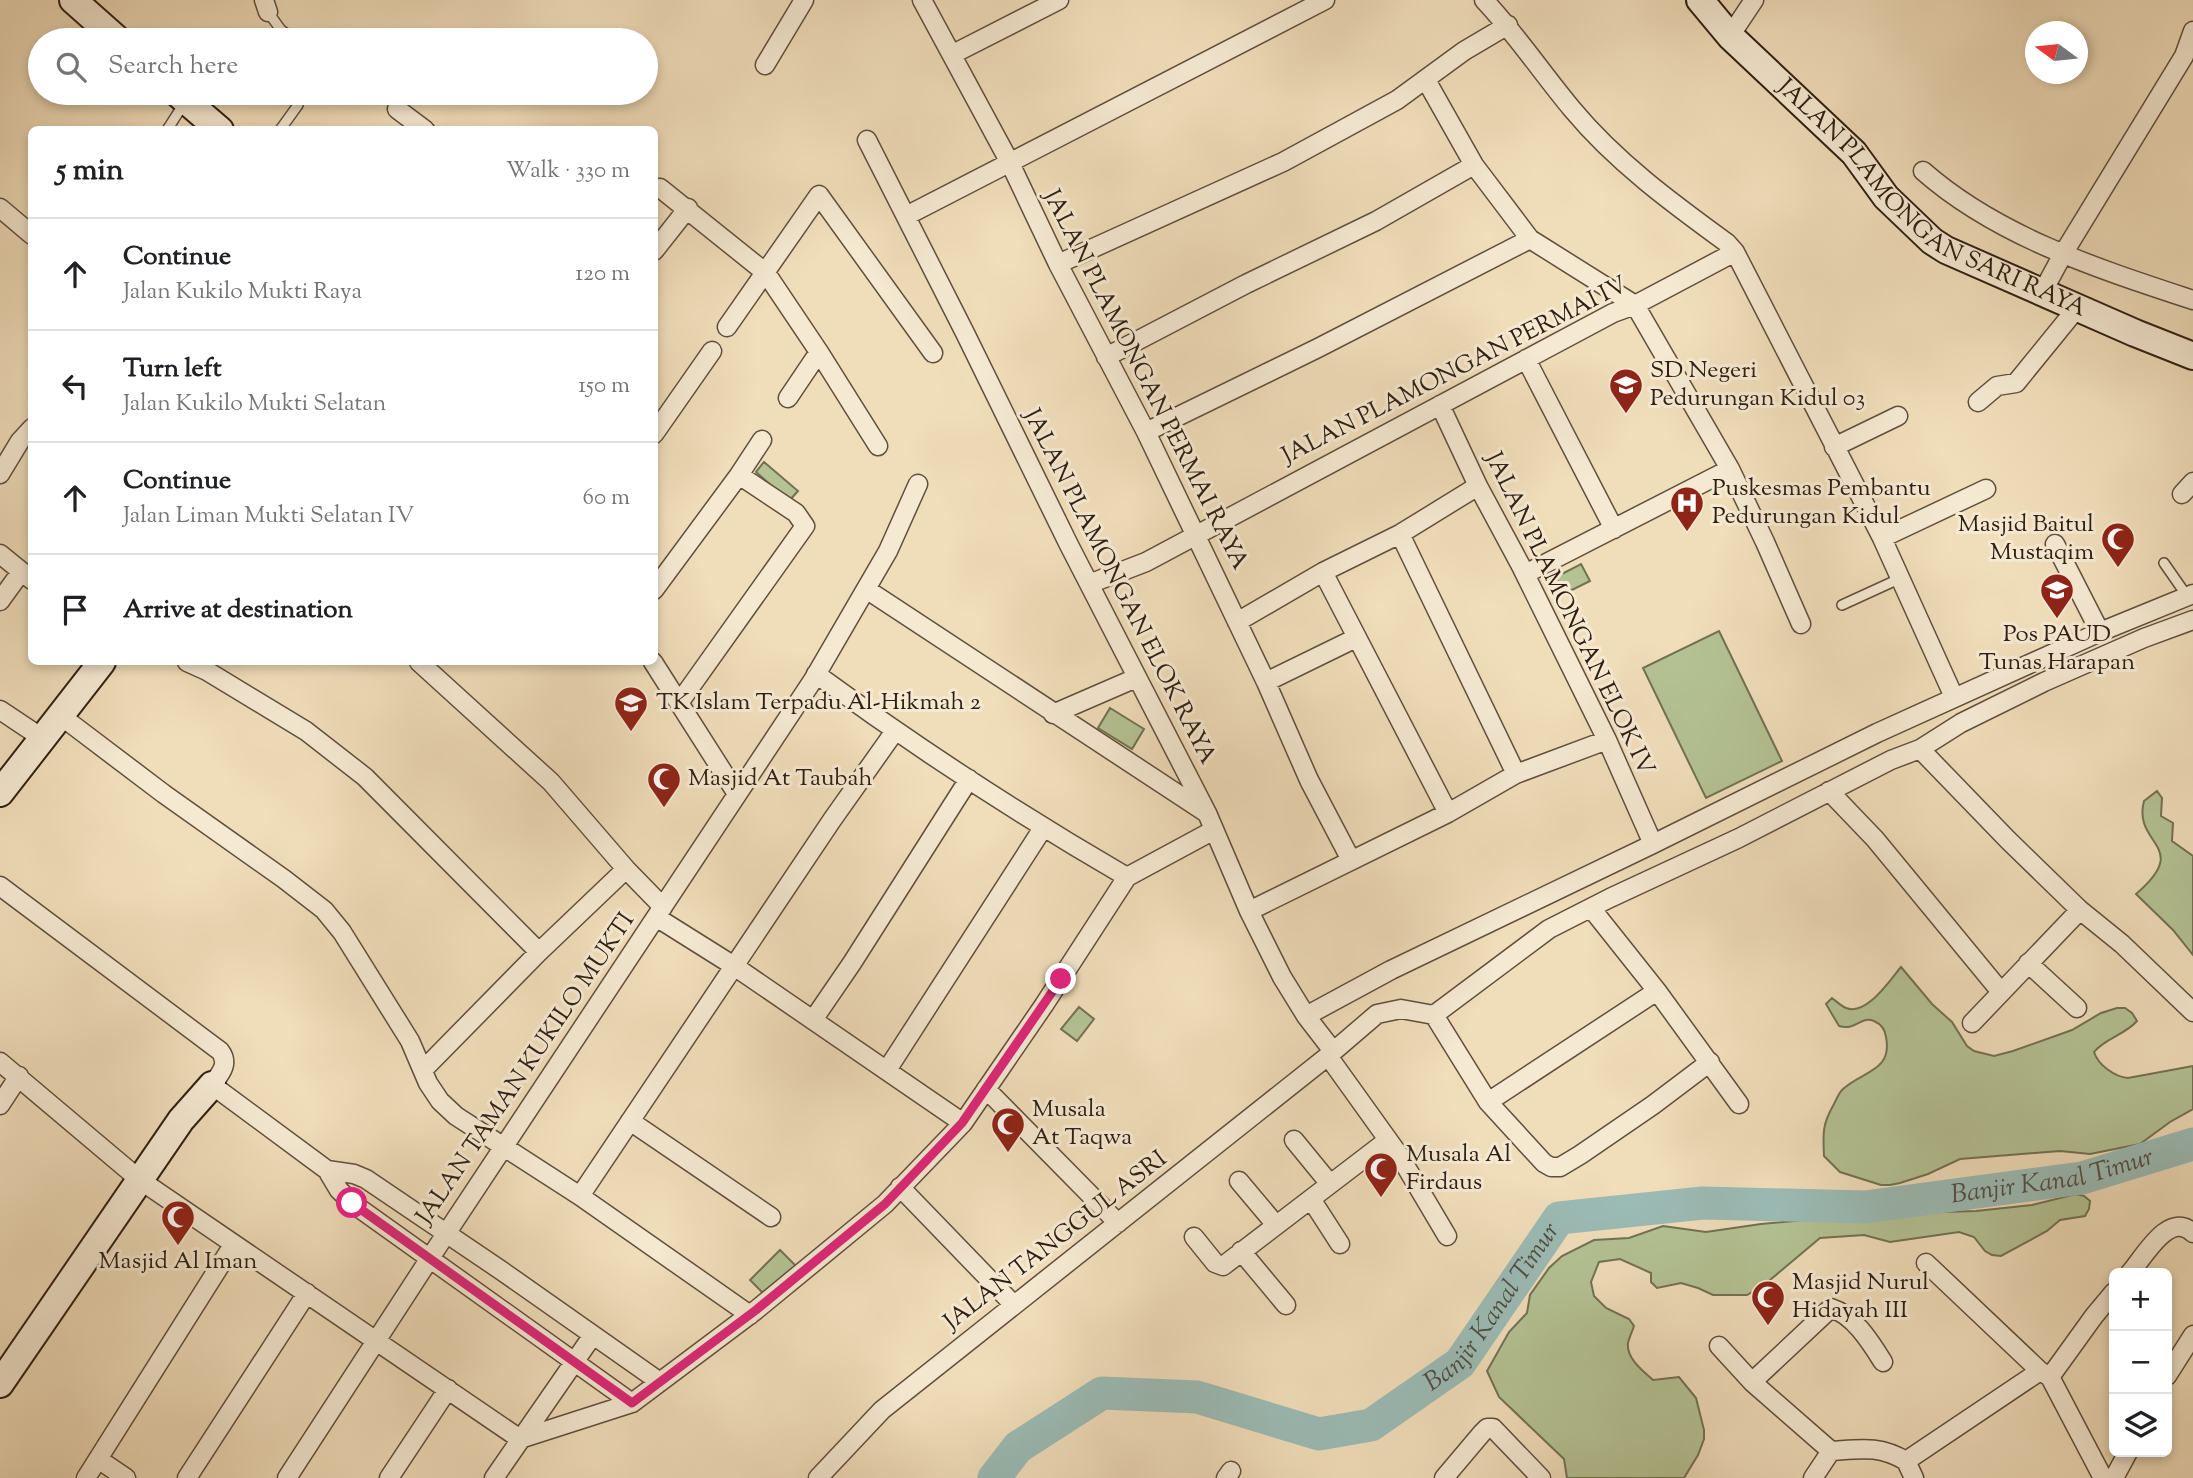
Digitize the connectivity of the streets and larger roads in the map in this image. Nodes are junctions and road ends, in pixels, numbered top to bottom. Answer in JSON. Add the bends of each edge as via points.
{"nodes":[{"id":1,"x":73,"y":0,"type":"edge"},
{"id":2,"x":804,"y":0,"type":"edge"},
{"id":3,"x":922,"y":0,"type":"edge"},
{"id":4,"x":1059,"y":0,"type":"edge"},
{"id":5,"x":1325,"y":0,"type":"edge"},
{"id":6,"x":1484,"y":0,"type":"edge"},
{"id":7,"x":1700,"y":0,"type":"edge"},
{"id":8,"x":1754,"y":0,"type":"edge"},
{"id":9,"x":1508,"y":26,"type":"junction"},
{"id":10,"x":104,"y":28,"type":"edge"},
{"id":11,"x":2192,"y":34,"type":"edge"},
{"id":12,"x":1730,"y":36,"type":"junction"},
{"id":13,"x":953,"y":54,"type":"junction"},
{"id":14,"x":765,"y":65,"type":"dead end"},
{"id":15,"x":1426,"y":80,"type":"junction"},
{"id":16,"x":191,"y":105,"type":"edge"},
{"id":17,"x":397,"y":109,"type":"dead end"},
{"id":18,"x":215,"y":126,"type":"edge"},
{"id":19,"x":420,"y":126,"type":"edge"},
{"id":20,"x":867,"y":140,"type":"dead end"},
{"id":21,"x":1009,"y":161,"type":"junction"},
{"id":22,"x":1475,"y":165,"type":"junction"},
{"id":23,"x":1923,"y":170,"type":"dead end"},
{"id":24,"x":660,"y":188,"type":"dead end"},
{"id":25,"x":0,"y":208,"type":"edge"},
{"id":26,"x":688,"y":208,"type":"junction"},
{"id":27,"x":906,"y":216,"type":"junction"},
{"id":28,"x":28,"y":232,"type":"edge"},
{"id":29,"x":1530,"y":239,"type":"junction"},
{"id":30,"x":658,"y":246,"type":"edge"},
{"id":31,"x":1735,"y":252,"type":"junction"},
{"id":32,"x":2063,"y":254,"type":"junction"},
{"id":33,"x":1058,"y":264,"type":"junction"},
{"id":34,"x":766,"y":273,"type":"junction"},
{"id":35,"x":2042,"y":293,"type":"junction"},
{"id":36,"x":2193,"y":300,"type":"edge"},
{"id":37,"x":1635,"y":305,"type":"junction"},
{"id":38,"x":2077,"y":308,"type":"junction"},
{"id":39,"x":727,"y":327,"type":"dead end"},
{"id":40,"x":712,"y":351,"type":"dead end"},
{"id":41,"x":819,"y":352,"type":"junction"},
{"id":42,"x":933,"y":353,"type":"dead end"},
{"id":43,"x":2193,"y":356,"type":"edge"},
{"id":44,"x":1106,"y":357,"type":"junction"},
{"id":45,"x":1526,"y":359,"type":"junction"},
{"id":46,"x":788,"y":398,"type":"dead end"},
{"id":47,"x":1978,"y":402,"type":"dead end"},
{"id":48,"x":1440,"y":405,"type":"junction"},
{"id":49,"x":1898,"y":416,"type":"dead end"},
{"id":50,"x":658,"y":428,"type":"edge"},
{"id":51,"x":28,"y":432,"type":"edge"},
{"id":52,"x":1146,"y":432,"type":"junction"},
{"id":53,"x":762,"y":440,"type":"dead end"},
{"id":54,"x":878,"y":446,"type":"dead end"},
{"id":55,"x":1834,"y":447,"type":"junction"},
{"id":56,"x":1730,"y":469,"type":"junction"},
{"id":57,"x":0,"y":474,"type":"edge"},
{"id":58,"x":739,"y":475,"type":"junction"},
{"id":59,"x":918,"y":484,"type":"dead end"},
{"id":60,"x":1478,"y":486,"type":"junction"},
{"id":61,"x":1986,"y":489,"type":"dead end"},
{"id":62,"x":1614,"y":528,"type":"junction"},
{"id":63,"x":1196,"y":534,"type":"junction"},
{"id":64,"x":1401,"y":534,"type":"junction"},
{"id":65,"x":1882,"y":538,"type":"junction"},
{"id":66,"x":2055,"y":544,"type":"dead end"},
{"id":67,"x":0,"y":554,"type":"edge"},
{"id":68,"x":1323,"y":572,"type":"junction"},
{"id":69,"x":1525,"y":574,"type":"junction"},
{"id":70,"x":26,"y":576,"type":"edge"},
{"id":71,"x":1088,"y":584,"type":"junction"},
{"id":72,"x":658,"y":585,"type":"edge"},
{"id":73,"x":866,"y":589,"type":"junction"},
{"id":74,"x":2190,"y":595,"type":"edge"},
{"id":75,"x":0,"y":601,"type":"edge"},
{"id":76,"x":2193,"y":620,"type":"edge"},
{"id":77,"x":1237,"y":622,"type":"junction"},
{"id":78,"x":1801,"y":624,"type":"dead end"},
{"id":79,"x":2100,"y":632,"type":"junction"},
{"id":80,"x":1356,"y":638,"type":"junction"},
{"id":81,"x":100,"y":665,"type":"edge"},
{"id":82,"x":194,"y":665,"type":"edge"},
{"id":83,"x":430,"y":665,"type":"edge"},
{"id":84,"x":655,"y":665,"type":"edge"},
{"id":85,"x":816,"y":674,"type":"junction"},
{"id":86,"x":1136,"y":678,"type":"junction"},
{"id":87,"x":1266,"y":682,"type":"junction"},
{"id":88,"x":1954,"y":697,"type":"junction"},
{"id":89,"x":679,"y":703,"type":"junction"},
{"id":90,"x":0,"y":710,"type":"edge"},
{"id":91,"x":1053,"y":714,"type":"junction"},
{"id":92,"x":61,"y":716,"type":"junction"},
{"id":93,"x":895,"y":731,"type":"junction"},
{"id":94,"x":1877,"y":733,"type":"junction"},
{"id":95,"x":42,"y":738,"type":"junction"},
{"id":96,"x":1607,"y":740,"type":"junction"},
{"id":97,"x":1920,"y":749,"type":"junction"},
{"id":98,"x":1891,"y":760,"type":"junction"},
{"id":99,"x":1516,"y":774,"type":"junction"},
{"id":100,"x":969,"y":779,"type":"junction"},
{"id":101,"x":1829,"y":791,"type":"junction"},
{"id":102,"x":0,"y":793,"type":"edge"},
{"id":103,"x":737,"y":794,"type":"junction"},
{"id":104,"x":1207,"y":813,"type":"junction"},
{"id":105,"x":1448,"y":813,"type":"junction"},
{"id":106,"x":1043,"y":828,"type":"junction"},
{"id":107,"x":1214,"y":830,"type":"junction"},
{"id":108,"x":1653,"y":844,"type":"junction"},
{"id":109,"x":1350,"y":860,"type":"junction"},
{"id":110,"x":626,"y":869,"type":"junction"},
{"id":111,"x":1127,"y":877,"type":"junction"},
{"id":112,"x":0,"y":886,"type":"edge"},
{"id":113,"x":1534,"y":900,"type":"junction"},
{"id":114,"x":1591,"y":908,"type":"junction"},
{"id":115,"x":2080,"y":910,"type":"junction"},
{"id":116,"x":1249,"y":911,"type":"junction"},
{"id":117,"x":659,"y":912,"type":"junction"},
{"id":118,"x":1549,"y":929,"type":"junction"},
{"id":119,"x":540,"y":952,"type":"junction"},
{"id":120,"x":2028,"y":963,"type":"junction"},
{"id":121,"x":734,"y":966,"type":"junction"},
{"id":122,"x":1657,"y":990,"type":"junction"},
{"id":123,"x":2001,"y":992,"type":"junction"},
{"id":124,"x":2077,"y":1008,"type":"dead end"},
{"id":125,"x":2193,"y":1012,"type":"edge"},
{"id":126,"x":1434,"y":1015,"type":"junction"},
{"id":127,"x":1306,"y":1016,"type":"junction"},
{"id":128,"x":813,"y":1020,"type":"junction"},
{"id":129,"x":1972,"y":1023,"type":"dead end"},
{"id":130,"x":1330,"y":1054,"type":"junction"},
{"id":131,"x":0,"y":1062,"type":"edge"},
{"id":132,"x":1710,"y":1062,"type":"junction"},
{"id":133,"x":423,"y":1070,"type":"junction"},
{"id":134,"x":887,"y":1070,"type":"junction"},
{"id":135,"x":19,"y":1076,"type":"junction"},
{"id":136,"x":212,"y":1085,"type":"junction"},
{"id":137,"x":986,"y":1089,"type":"junction"},
{"id":138,"x":1488,"y":1102,"type":"junction"},
{"id":139,"x":1739,"y":1104,"type":"dead end"},
{"id":140,"x":0,"y":1105,"type":"edge"},
{"id":141,"x":630,"y":1121,"type":"junction"},
{"id":142,"x":962,"y":1123,"type":"junction"},
{"id":143,"x":1294,"y":1140,"type":"dead end"},
{"id":144,"x":1388,"y":1140,"type":"junction"},
{"id":145,"x":504,"y":1147,"type":"junction"},
{"id":146,"x":327,"y":1170,"type":"junction"},
{"id":147,"x":140,"y":1180,"type":"junction"},
{"id":148,"x":1239,"y":1181,"type":"dead end"},
{"id":149,"x":1330,"y":1184,"type":"junction"},
{"id":150,"x":900,"y":1187,"type":"junction"},
{"id":151,"x":580,"y":1196,"type":"junction"},
{"id":152,"x":1311,"y":1199,"type":"junction"},
{"id":153,"x":771,"y":1217,"type":"dead end"},
{"id":154,"x":1118,"y":1223,"type":"junction"},
{"id":155,"x":1276,"y":1225,"type":"junction"},
{"id":156,"x":2193,"y":1233,"type":"edge"},
{"id":157,"x":446,"y":1234,"type":"junction"},
{"id":158,"x":1447,"y":1236,"type":"dead end"},
{"id":159,"x":1194,"y":1237,"type":"dead end"},
{"id":160,"x":1340,"y":1244,"type":"dead end"},
{"id":161,"x":233,"y":1245,"type":"junction"},
{"id":162,"x":1241,"y":1251,"type":"junction"},
{"id":163,"x":430,"y":1258,"type":"junction"},
{"id":164,"x":1926,"y":1263,"type":"dead end"},
{"id":165,"x":2134,"y":1268,"type":"edge"},
{"id":166,"x":307,"y":1293,"type":"junction"},
{"id":167,"x":2109,"y":1298,"type":"edge"},
{"id":168,"x":1014,"y":1305,"type":"junction"},
{"id":169,"x":1286,"y":1306,"type":"dead end"},
{"id":170,"x":750,"y":1314,"type":"junction"},
{"id":171,"x":593,"y":1335,"type":"junction"},
{"id":172,"x":2193,"y":1335,"type":"edge"},
{"id":173,"x":378,"y":1341,"type":"junction"},
{"id":174,"x":1719,"y":1346,"type":"dead end"},
{"id":175,"x":575,"y":1361,"type":"junction"},
{"id":176,"x":1883,"y":1362,"type":"dead end"},
{"id":177,"x":2172,"y":1368,"type":"edge"},
{"id":178,"x":2045,"y":1374,"type":"junction"},
{"id":179,"x":660,"y":1382,"type":"junction"},
{"id":180,"x":1752,"y":1382,"type":"junction"},
{"id":181,"x":0,"y":1384,"type":"edge"},
{"id":182,"x":448,"y":1389,"type":"junction"},
{"id":183,"x":632,"y":1403,"type":"junction"},
{"id":184,"x":520,"y":1439,"type":"junction"},
{"id":185,"x":1831,"y":1451,"type":"junction"},
{"id":186,"x":2125,"y":1457,"type":"edge"},
{"id":187,"x":98,"y":1459,"type":"junction"},
{"id":188,"x":1906,"y":1461,"type":"junction"},
{"id":189,"x":86,"y":1478,"type":"edge"},
{"id":190,"x":126,"y":1478,"type":"edge"},
{"id":191,"x":187,"y":1478,"type":"edge"},
{"id":192,"x":287,"y":1478,"type":"edge"},
{"id":193,"x":389,"y":1478,"type":"edge"},
{"id":194,"x":494,"y":1478,"type":"edge"},
{"id":195,"x":818,"y":1478,"type":"edge"},
{"id":196,"x":1444,"y":1478,"type":"edge"},
{"id":197,"x":1541,"y":1478,"type":"edge"},
{"id":198,"x":1813,"y":1478,"type":"edge"},
{"id":199,"x":1914,"y":1478,"type":"edge"},
{"id":200,"x":2103,"y":1478,"type":"edge"},
{"id":201,"x":2114,"y":1478,"type":"edge"}],
"edges":[{"from":1,"to":10,"type":"street"},
{"from":2,"to":14,"type":"street"},
{"from":3,"to":13,"type":"street","name":"JALAN PLAMONGAN PERMAI RAYA"},
{"from":4,"to":13,"type":"street"},
{"from":5,"to":21,"type":"street"},
{"from":6,"to":9,"type":"street"},
{"from":7,"to":12,"type":"street","name":"JALAN PLAMONGAN SARI RAYA"},
{"from":8,"to":12,"type":"street"},
{"from":9,"to":15,"type":"street"},
{"from":9,"to":31,"type":"street","via":[[1604,143]]},
{"from":11,"to":32,"type":"street","via":[[2184,55]]},
{"from":12,"to":35,"type":"street","name":"JALAN PLAMONGAN SARI RAYA","via":[[1854,153],[1886,197],[1932,241]]},
{"from":13,"to":21,"type":"street","name":"JALAN PLAMONGAN PERMAI RAYA"},
{"from":15,"to":22,"type":"street"},
{"from":15,"to":33,"type":"street","via":[[1283,162]]},
{"from":16,"to":18,"type":"street"},
{"from":17,"to":19,"type":"street"},
{"from":20,"to":27,"type":"street","name":"JALAN PLAMONGAN ELOK RAYA"},
{"from":21,"to":27,"type":"street"},
{"from":21,"to":33,"type":"street","name":"JALAN PLAMONGAN PERMAI RAYA"},
{"from":22,"to":29,"type":"street"},
{"from":22,"to":44,"type":"street","via":[[1376,221]]},
{"from":23,"to":32,"type":"street","via":[[1961,201]]},
{"from":24,"to":26,"type":"street"},
{"from":25,"to":28,"type":"street"},
{"from":26,"to":30,"type":"street"},
{"from":26,"to":34,"type":"street"},
{"from":27,"to":71,"type":"street","name":"JALAN PLAMONGAN ELOK RAYA"},
{"from":29,"to":37,"type":"street"},
{"from":29,"to":52,"type":"street"},
{"from":31,"to":37,"type":"street","name":"JALAN PLAMONGAN PERMAI IV"},
{"from":31,"to":55,"type":"street"},
{"from":32,"to":35,"type":"street"},
{"from":32,"to":36,"type":"street"},
{"from":33,"to":44,"type":"street","name":"JALAN PLAMONGAN PERMAI RAYA"},
{"from":34,"to":39,"type":"street"},
{"from":34,"to":41,"type":"street"},
{"from":34,"to":42,"type":"street","via":[[819,195]]},
{"from":35,"to":38,"type":"street","name":"JALAN PLAMONGAN SARI RAYA"},
{"from":37,"to":45,"type":"street","name":"JALAN PLAMONGAN PERMAI IV"},
{"from":37,"to":56,"type":"street"},
{"from":38,"to":43,"type":"street","name":"JALAN PLAMONGAN SARI RAYA"},
{"from":38,"to":47,"type":"street","via":[[2015,383],[1997,386]]},
{"from":40,"to":50,"type":"street"},
{"from":41,"to":46,"type":"street"},
{"from":41,"to":54,"type":"street"},
{"from":44,"to":52,"type":"street","name":"JALAN PLAMONGAN PERMAI RAYA"},
{"from":45,"to":48,"type":"street","name":"JALAN PLAMONGAN PERMAI IV"},
{"from":45,"to":62,"type":"street"},
{"from":48,"to":60,"type":"street","name":"JALAN PLAMONGAN ELOK IV"},
{"from":48,"to":63,"type":"street","name":"JALAN PLAMONGAN PERMAI IV"},
{"from":49,"to":55,"type":"street"},
{"from":51,"to":57,"type":"street"},
{"from":52,"to":63,"type":"street","name":"JALAN PLAMONGAN PERMAI RAYA"},
{"from":53,"to":58,"type":"street"},
{"from":55,"to":65,"type":"street"},
{"from":56,"to":62,"type":"street"},
{"from":56,"to":78,"type":"street"},
{"from":58,"to":72,"type":"street"},
{"from":58,"to":89,"type":"street","via":[[796,513],[806,526]]},
{"from":59,"to":73,"type":"street","name":"JALAN TAMAN KUKILO MUKTI"},
{"from":60,"to":64,"type":"street"},
{"from":60,"to":69,"type":"street","name":"JALAN PLAMONGAN ELOK IV"},
{"from":61,"to":65,"type":"street"},
{"from":62,"to":69,"type":"street"},
{"from":63,"to":71,"type":"street","name":"JALAN PLAMONGAN PERMAI IV","via":[[1146,562]]},
{"from":63,"to":77,"type":"street","name":"JALAN PLAMONGAN PERMAI RAYA"},
{"from":64,"to":68,"type":"street"},
{"from":64,"to":99,"type":"street"},
{"from":65,"to":88,"type":"street"},
{"from":66,"to":79,"type":"street"},
{"from":67,"to":70,"type":"street"},
{"from":68,"to":77,"type":"street"},
{"from":68,"to":80,"type":"street"},
{"from":69,"to":96,"type":"street","name":"JALAN PLAMONGAN ELOK IV"},
{"from":70,"to":75,"type":"street"},
{"from":71,"to":86,"type":"street","name":"JALAN PLAMONGAN ELOK RAYA"},
{"from":73,"to":85,"type":"street","name":"JALAN TAMAN KUKILO MUKTI"},
{"from":73,"to":91,"type":"street"},
{"from":74,"to":79,"type":"street"},
{"from":76,"to":97,"type":"street","via":[[2043,682]]},
{"from":77,"to":87,"type":"street","name":"JALAN PLAMONGAN PERMAI RAYA"},
{"from":79,"to":88,"type":"street"},
{"from":80,"to":87,"type":"street"},
{"from":80,"to":105,"type":"street"},
{"from":81,"to":92,"type":"street"},
{"from":82,"to":119,"type":"street","via":[[306,732],[365,777]]},
{"from":83,"to":110,"type":"street","via":[[551,782]]},
{"from":84,"to":89,"type":"street"},
{"from":85,"to":93,"type":"street"},
{"from":85,"to":103,"type":"street","name":"JALAN TAMAN KUKILO MUKTI"},
{"from":86,"to":91,"type":"street"},
{"from":86,"to":104,"type":"street","name":"JALAN PLAMONGAN ELOK RAYA"},
{"from":87,"to":109,"type":"street","name":"JALAN PLAMONGAN PERMAI RAYA"},
{"from":88,"to":94,"type":"street"},
{"from":89,"to":103,"type":"street"},
{"from":90,"to":95,"type":"street"},
{"from":91,"to":104,"type":"street"},
{"from":92,"to":95,"type":"street"},
{"from":92,"to":133,"type":"street","via":[[324,910],[410,1041]]},
{"from":93,"to":100,"type":"street"},
{"from":93,"to":121,"type":"street"},
{"from":94,"to":98,"type":"street"},
{"from":94,"to":108,"type":"street"},
{"from":95,"to":102,"type":"street"},
{"from":96,"to":99,"type":"street"},
{"from":96,"to":108,"type":"street","name":"JALAN PLAMONGAN ELOK IV"},
{"from":97,"to":98,"type":"street"},
{"from":97,"to":115,"type":"street"},
{"from":98,"to":101,"type":"street"},
{"from":99,"to":105,"type":"street"},
{"from":100,"to":106,"type":"street"},
{"from":100,"to":128,"type":"street"},
{"from":101,"to":114,"type":"street"},
{"from":101,"to":123,"type":"street","via":[[1875,839]]},
{"from":103,"to":117,"type":"street","name":"JALAN TAMAN KUKILO MUKTI"},
{"from":104,"to":107,"type":"street","name":"JALAN PLAMONGAN ELOK RAYA"},
{"from":105,"to":109,"type":"street"},
{"from":106,"to":111,"type":"street"},
{"from":106,"to":134,"type":"street"},
{"from":107,"to":111,"type":"street"},
{"from":107,"to":116,"type":"street","name":"JALAN PLAMONGAN ELOK RAYA"},
{"from":108,"to":113,"type":"street"},
{"from":109,"to":116,"type":"street"},
{"from":110,"to":117,"type":"street"},
{"from":110,"to":119,"type":"street"},
{"from":111,"to":137,"type":"street"},
{"from":112,"to":136,"type":"street","via":[[220,1051],[225,1064]]},
{"from":113,"to":118,"type":"street"},
{"from":113,"to":127,"type":"street"},
{"from":114,"to":118,"type":"street"},
{"from":114,"to":122,"type":"street"},
{"from":115,"to":120,"type":"street"},
{"from":115,"to":125,"type":"street"},
{"from":116,"to":127,"type":"street","name":"JALAN PLAMONGAN ELOK RAYA"},
{"from":117,"to":121,"type":"street"},
{"from":117,"to":145,"type":"street","name":"JALAN TAMAN KUKILO MUKTI"},
{"from":118,"to":126,"type":"street"},
{"from":119,"to":133,"type":"street"},
{"from":120,"to":123,"type":"street"},
{"from":120,"to":124,"type":"street"},
{"from":121,"to":128,"type":"street"},
{"from":121,"to":141,"type":"street"},
{"from":122,"to":132,"type":"street"},
{"from":122,"to":138,"type":"street"},
{"from":123,"to":129,"type":"street"},
{"from":126,"to":130,"type":"street","name":"JALAN TANGGUL ASRI","via":[[1401,1009],[1377,1014]]},
{"from":126,"to":138,"type":"street"},
{"from":127,"to":130,"type":"street","name":"JALAN PLAMONGAN ELOK RAYA"},
{"from":128,"to":134,"type":"street"},
{"from":130,"to":144,"type":"street","name":"JALAN PLAMONGAN ELOK RAYA"},
{"from":130,"to":154,"type":"street","name":"JALAN TANGGUL ASRI"},
{"from":131,"to":135,"type":"street"},
{"from":132,"to":138,"type":"street","via":[[1560,1167],[1544,1163]]},
{"from":132,"to":139,"type":"street"},
{"from":133,"to":145,"type":"street","via":[[440,1101]]},
{"from":134,"to":142,"type":"street"},
{"from":135,"to":140,"type":"street"},
{"from":135,"to":147,"type":"street"},
{"from":136,"to":146,"type":"street"},
{"from":136,"to":147,"type":"street","via":[[181,1120]]},
{"from":137,"to":142,"type":"street"},
{"from":137,"to":154,"type":"street"},
{"from":141,"to":151,"type":"street"},
{"from":141,"to":153,"type":"street"},
{"from":142,"to":150,"type":"street"},
{"from":143,"to":149,"type":"street"},
{"from":144,"to":149,"type":"street"},
{"from":144,"to":158,"type":"street","name":"JALAN PLAMONGAN ELOK RAYA"},
{"from":145,"to":151,"type":"street"},
{"from":145,"to":157,"type":"street","name":"JALAN TAMAN KUKILO MUKTI"},
{"from":146,"to":157,"type":"street","via":[[366,1180]]},
{"from":146,"to":163,"type":"street","via":[[352,1203]]},
{"from":147,"to":161,"type":"street"},
{"from":147,"to":181,"type":"street"},
{"from":148,"to":155,"type":"street"},
{"from":149,"to":152,"type":"street"},
{"from":150,"to":168,"type":"street"},
{"from":150,"to":170,"type":"street"},
{"from":151,"to":170,"type":"street"},
{"from":152,"to":155,"type":"street"},
{"from":152,"to":160,"type":"street"},
{"from":154,"to":168,"type":"street","name":"JALAN TANGGUL ASRI"},
{"from":155,"to":162,"type":"street"},
{"from":156,"to":165,"type":"street","via":[[2178,1225],[2166,1229]]},
{"from":157,"to":163,"type":"street","name":"JALAN TAMAN KUKILO MUKTI"},
{"from":157,"to":171,"type":"street"},
{"from":159,"to":162,"type":"street","via":[[1219,1266]]},
{"from":161,"to":166,"type":"street"},
{"from":161,"to":187,"type":"street"},
{"from":162,"to":169,"type":"street"},
{"from":163,"to":173,"type":"street","name":"JALAN TAMAN KUKILO MUKTI"},
{"from":163,"to":175,"type":"street"},
{"from":164,"to":178,"type":"street"},
{"from":166,"to":173,"type":"street"},
{"from":166,"to":191,"type":"street"},
{"from":167,"to":178,"type":"street"},
{"from":168,"to":195,"type":"street","name":"JALAN TANGGUL ASRI","via":[[882,1410]]},
{"from":170,"to":179,"type":"street"},
{"from":171,"to":175,"type":"street"},
{"from":171,"to":179,"type":"street"},
{"from":172,"to":177,"type":"street"},
{"from":173,"to":182,"type":"street"},
{"from":173,"to":192,"type":"street","name":"JALAN TAMAN KUKILO MUKTI"},
{"from":174,"to":180,"type":"street"},
{"from":175,"to":183,"type":"street"},
{"from":175,"to":184,"type":"street"},
{"from":176,"to":180,"type":"street","via":[[1842,1311],[1832,1308]]},
{"from":178,"to":188,"type":"street"},
{"from":178,"to":200,"type":"street"},
{"from":179,"to":183,"type":"street"},
{"from":180,"to":185,"type":"street"},
{"from":182,"to":184,"type":"street"},
{"from":182,"to":193,"type":"street"},
{"from":183,"to":184,"type":"street"},
{"from":184,"to":194,"type":"street"},
{"from":185,"to":188,"type":"street","via":[[1869,1448]]},
{"from":185,"to":198,"type":"street"},
{"from":186,"to":201,"type":"street"},
{"from":187,"to":189,"type":"street"},
{"from":187,"to":190,"type":"street"},
{"from":188,"to":199,"type":"street"},
{"from":196,"to":197,"type":"street","via":[[1487,1428],[1493,1428]]}]}
